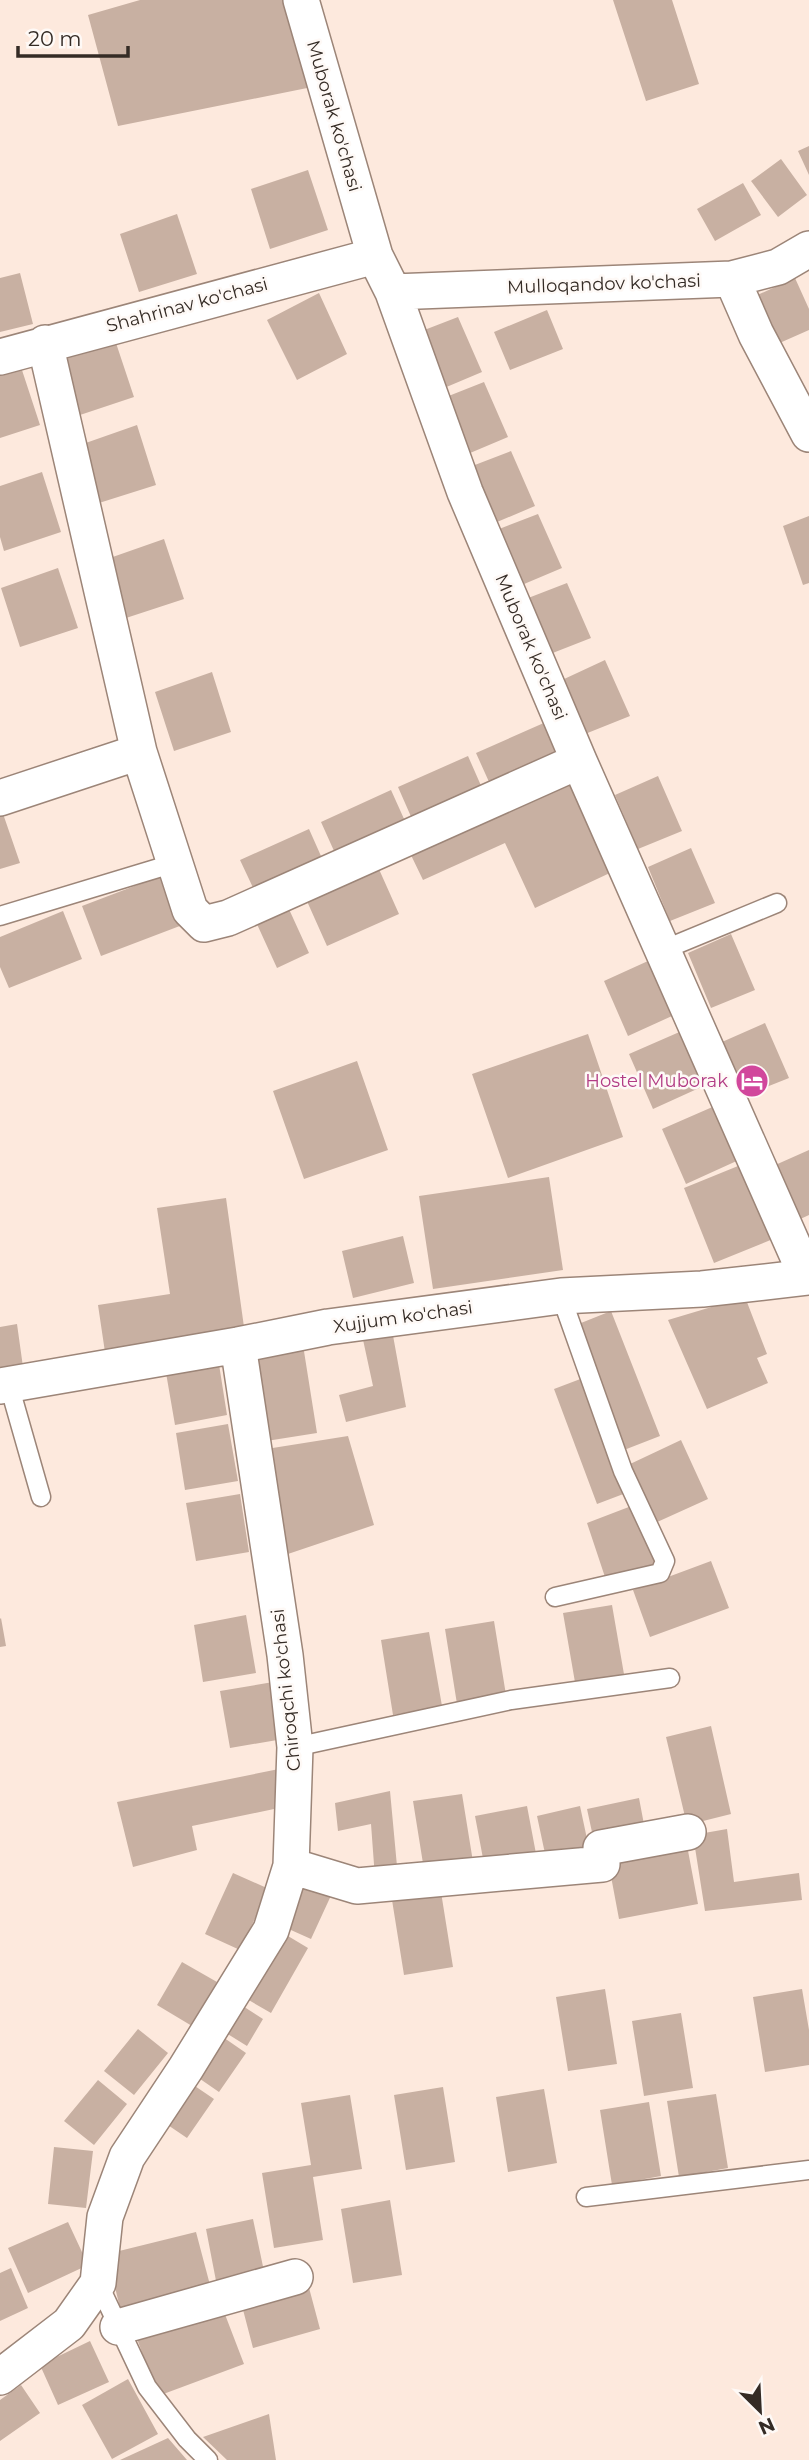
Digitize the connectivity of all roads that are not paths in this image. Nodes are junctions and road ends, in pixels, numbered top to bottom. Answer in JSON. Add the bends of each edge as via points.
{"nodes":[{"id":1,"x":301,"y":0,"type":"edge"},
{"id":2,"x":809,"y":249,"type":"edge"},
{"id":3,"x":374,"y":256,"type":"junction"},
{"id":4,"x":732,"y":279,"type":"junction"},
{"id":5,"x":393,"y":292,"type":"junction"},
{"id":6,"x":46,"y":343,"type":"junction"},
{"id":7,"x":0,"y":357,"type":"edge"},
{"id":8,"x":809,"y":433,"type":"edge"},
{"id":9,"x":139,"y":752,"type":"junction"},
{"id":10,"x":579,"y":761,"type":"junction"},
{"id":11,"x":0,"y":798,"type":"edge"},
{"id":12,"x":175,"y":863,"type":"junction"},
{"id":13,"x":777,"y":903,"type":"dead end"},
{"id":14,"x":0,"y":916,"type":"edge"},
{"id":15,"x":663,"y":950,"type":"junction"},
{"id":16,"x":808,"y":1277,"type":"edge"},
{"id":17,"x":561,"y":1296,"type":"junction"},
{"id":18,"x":238,"y":1345,"type":"junction"},
{"id":19,"x":5,"y":1386,"type":"edge"},
{"id":20,"x":41,"y":1497,"type":"dead end"},
{"id":21,"x":555,"y":1597,"type":"dead end"},
{"id":22,"x":670,"y":1678,"type":"dead end"},
{"id":23,"x":295,"y":1747,"type":"junction"},
{"id":24,"x":688,"y":1832,"type":"dead end"},
{"id":25,"x":291,"y":1866,"type":"junction"},
{"id":26,"x":809,"y":2170,"type":"edge"},
{"id":27,"x":586,"y":2197,"type":"dead end"},
{"id":28,"x":295,"y":2277,"type":"dead end"},
{"id":29,"x":98,"y":2283,"type":"junction"},
{"id":30,"x":118,"y":2327,"type":"junction"},
{"id":31,"x":0,"y":2377,"type":"edge"},
{"id":32,"x":208,"y":2460,"type":"edge"}],
"edges":[{"from":1,"to":3,"type":"street","name":"Muborak ko'chasi"},
{"from":2,"to":4,"type":"street","name":"Mulloqandov ko'chasi","via":[[778,267]]},
{"from":3,"to":5,"type":"street","name":"Muborak ko'chasi"},
{"from":3,"to":6,"type":"street","name":"Shahrinav ko'chasi"},
{"from":4,"to":5,"type":"street","name":"Mulloqandov ko'chasi"},
{"from":4,"to":8,"type":"street"},
{"from":5,"to":10,"type":"street","name":"Muborak ko'chasi","via":[[465,492]]},
{"from":6,"to":7,"type":"street","name":"Shahrinav ko'chasi"},
{"from":6,"to":9,"type":"street"},
{"from":9,"to":11,"type":"street"},
{"from":9,"to":12,"type":"street"},
{"from":10,"to":12,"type":"street","via":[[228,918],[204,924],[190,910]]},
{"from":10,"to":15,"type":"street","name":"Muborak ko'chasi"},
{"from":12,"to":14,"type":"lane"},
{"from":13,"to":15,"type":"lane"},
{"from":15,"to":16,"type":"street","name":"Muborak ko'chasi"},
{"from":16,"to":17,"type":"street","name":"Xujjum ko'chasi","via":[[702,1289]]},
{"from":17,"to":18,"type":"street","name":"Xujjum ko'chasi","via":[[328,1327]]},
{"from":17,"to":21,"type":"lane","via":[[623,1471],[665,1561],[660,1573]]},
{"from":18,"to":19,"type":"street","name":"Xujjum ko'chasi"},
{"from":18,"to":23,"type":"street","name":"Chiroqchi ko'chasi"},
{"from":19,"to":20,"type":"lane"},
{"from":22,"to":23,"type":"lane","via":[[511,1700]]},
{"from":23,"to":25,"type":"street","name":"Chiroqchi ko'chasi"},
{"from":24,"to":25,"type":"street","via":[[601,1848],[602,1864],[462,1878],[357,1886]]},
{"from":25,"to":29,"type":"street","name":"Chiroqchi ko'chasi","via":[[271,1930],[127,2157],[105,2217]]},
{"from":26,"to":27,"type":"lane"},
{"from":28,"to":30,"type":"street"},
{"from":29,"to":30,"type":"lane"},
{"from":29,"to":31,"type":"street","name":"Chiroqchi ko'chasi","via":[[69,2324]]},
{"from":30,"to":32,"type":"lane","via":[[148,2387]]}]}
